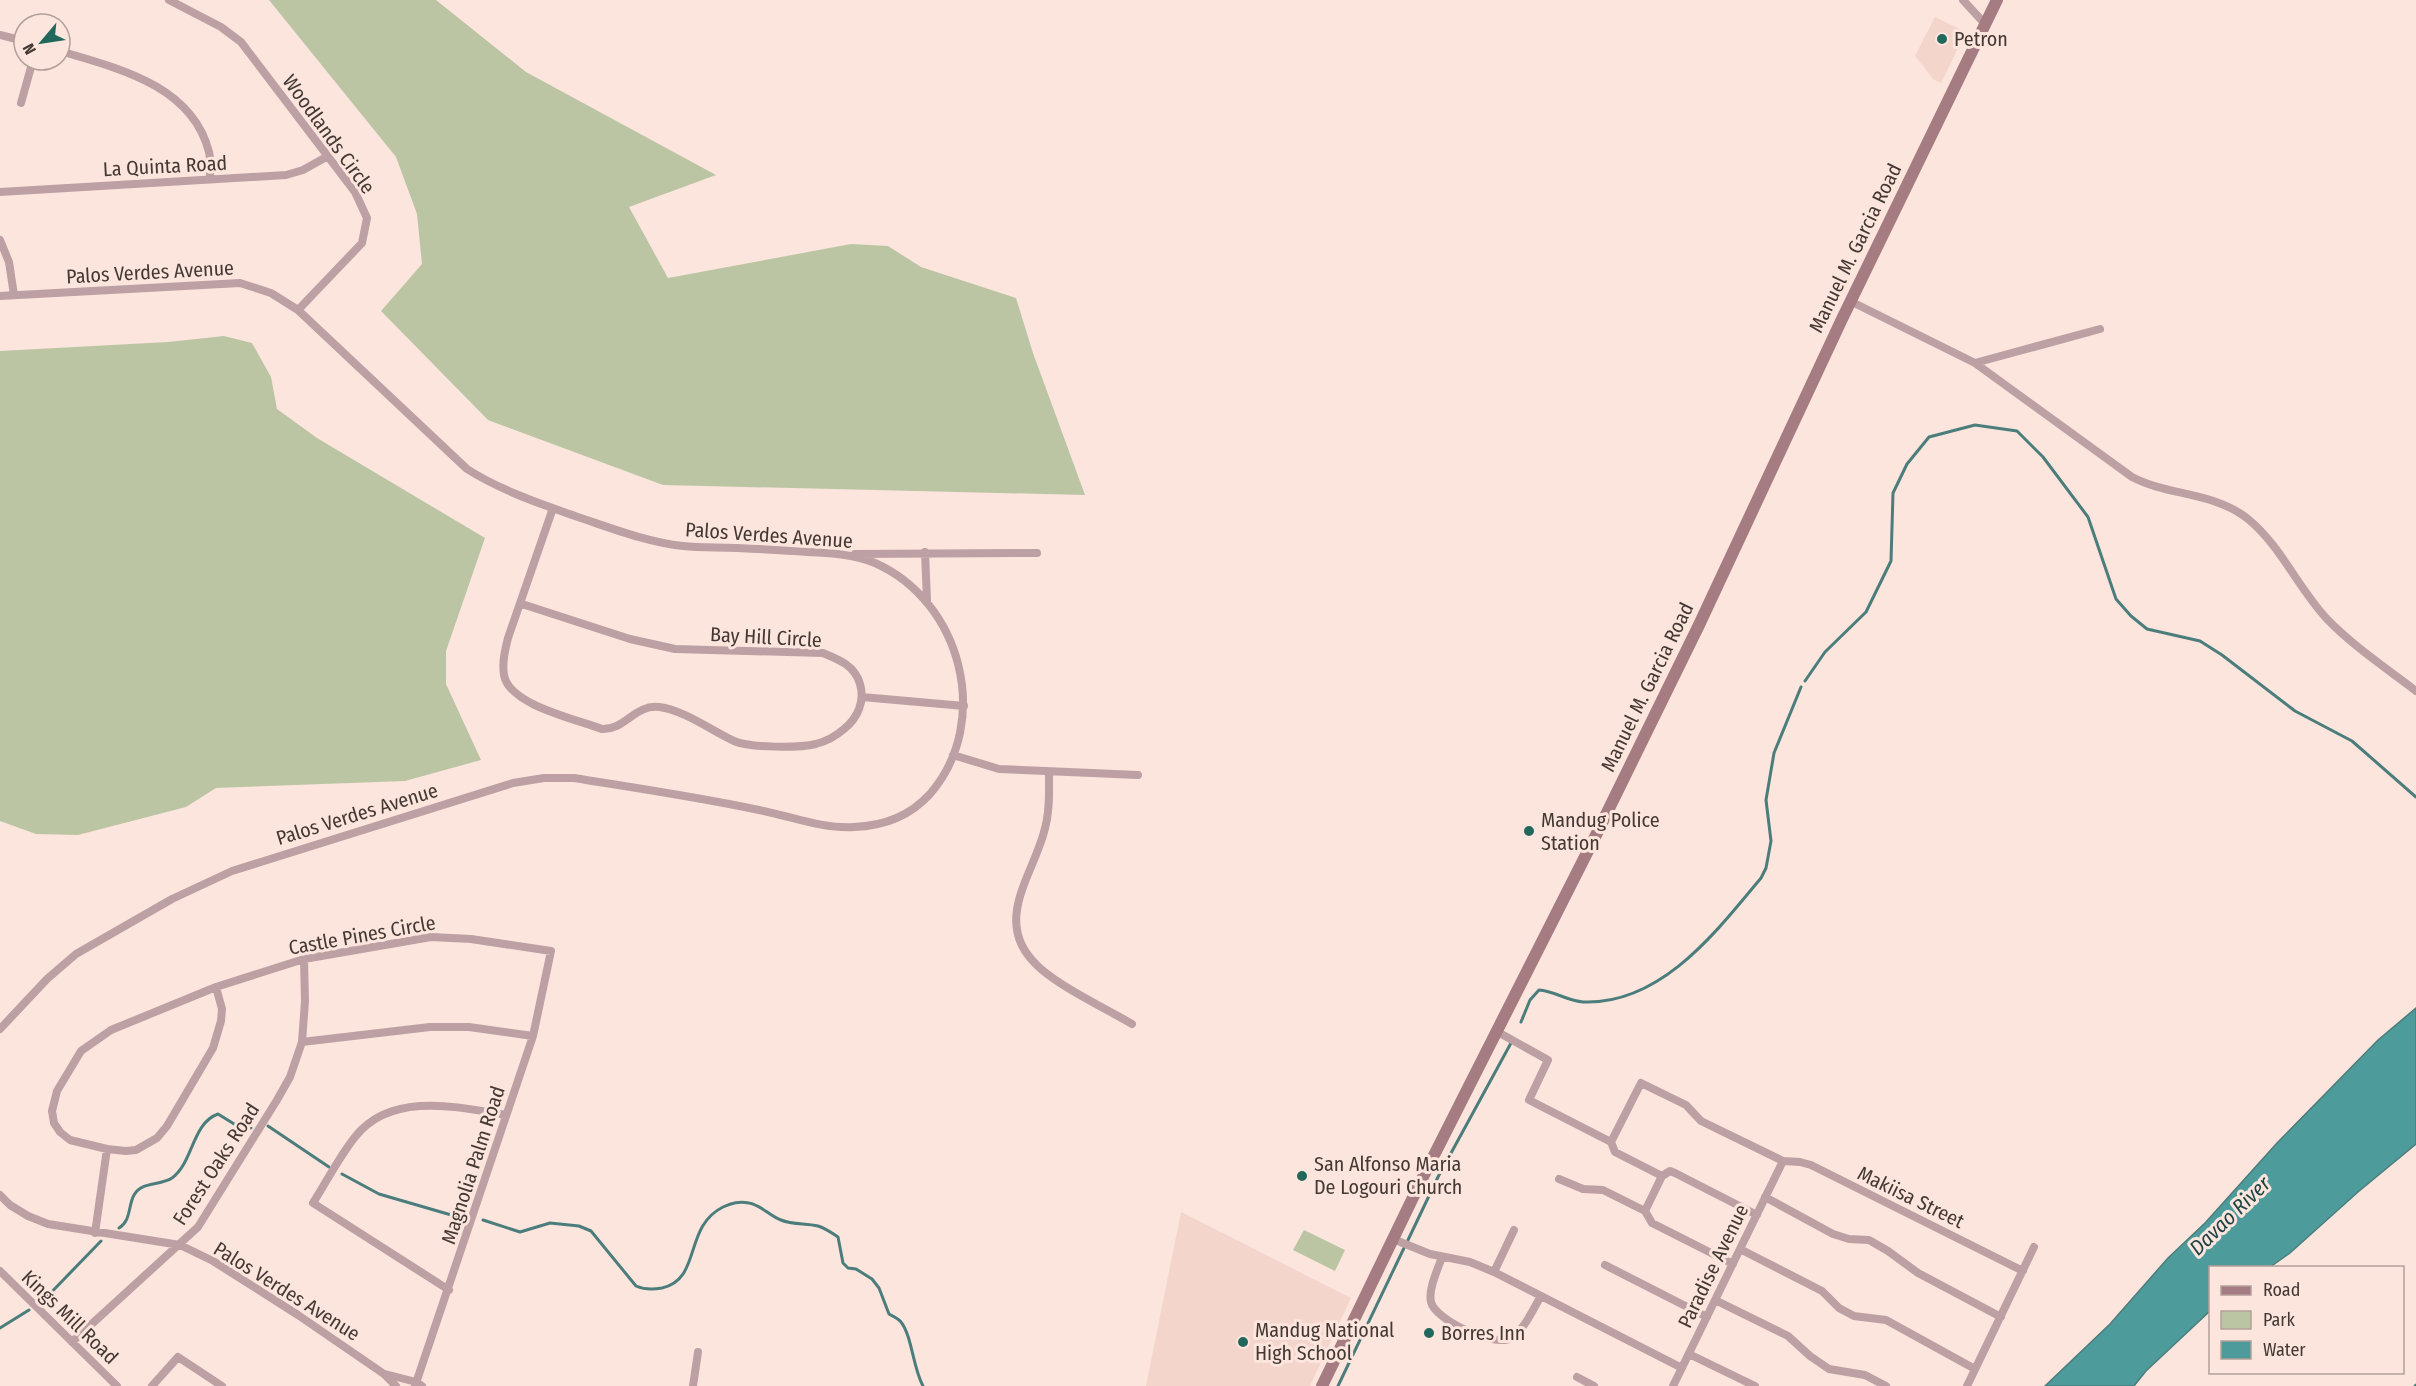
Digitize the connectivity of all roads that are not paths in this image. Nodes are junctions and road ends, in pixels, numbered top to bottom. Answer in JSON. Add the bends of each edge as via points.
{"nodes":[{"id":1,"x":169,"y":0,"type":"edge"},
{"id":2,"x":1963,"y":0,"type":"edge"},
{"id":3,"x":1997,"y":0,"type":"edge"},
{"id":4,"x":1985,"y":24,"type":"junction"},
{"id":5,"x":72,"y":54,"type":"edge"},
{"id":6,"x":30,"y":72,"type":"edge"},
{"id":7,"x":21,"y":103,"type":"dead end"},
{"id":8,"x":328,"y":156,"type":"junction"},
{"id":9,"x":210,"y":179,"type":"junction"},
{"id":10,"x":0,"y":192,"type":"edge"},
{"id":11,"x":0,"y":240,"type":"edge"},
{"id":12,"x":14,"y":295,"type":"junction"},
{"id":13,"x":0,"y":296,"type":"edge"},
{"id":14,"x":1850,"y":301,"type":"junction"},
{"id":15,"x":298,"y":310,"type":"junction"},
{"id":16,"x":2100,"y":329,"type":"dead end"},
{"id":17,"x":1975,"y":363,"type":"junction"},
{"id":18,"x":553,"y":508,"type":"junction"},
{"id":19,"x":925,"y":552,"type":"junction"},
{"id":20,"x":1037,"y":553,"type":"dead end"},
{"id":21,"x":850,"y":555,"type":"junction"},
{"id":22,"x":927,"y":600,"type":"junction"},
{"id":23,"x":522,"y":604,"type":"junction"},
{"id":24,"x":2416,"y":691,"type":"edge"},
{"id":25,"x":862,"y":697,"type":"junction"},
{"id":26,"x":964,"y":706,"type":"junction"},
{"id":27,"x":953,"y":755,"type":"junction"},
{"id":28,"x":1049,"y":772,"type":"junction"},
{"id":29,"x":1138,"y":776,"type":"dead end"},
{"id":30,"x":551,"y":951,"type":"joint"},
{"id":31,"x":304,"y":959,"type":"junction"},
{"id":32,"x":216,"y":987,"type":"junction"},
{"id":33,"x":1132,"y":1024,"type":"dead end"},
{"id":34,"x":0,"y":1029,"type":"edge"},
{"id":35,"x":1496,"y":1032,"type":"junction"},
{"id":36,"x":533,"y":1036,"type":"junction"},
{"id":37,"x":302,"y":1042,"type":"junction"},
{"id":38,"x":506,"y":1115,"type":"junction"},
{"id":39,"x":1611,"y":1143,"type":"junction"},
{"id":40,"x":107,"y":1149,"type":"junction"},
{"id":41,"x":1783,"y":1161,"type":"junction"},
{"id":42,"x":1662,"y":1176,"type":"junction"},
{"id":43,"x":1559,"y":1179,"type":"dead end"},
{"id":44,"x":0,"y":1194,"type":"edge"},
{"id":45,"x":1765,"y":1197,"type":"junction"},
{"id":46,"x":1645,"y":1211,"type":"junction"},
{"id":47,"x":1757,"y":1215,"type":"junction"},
{"id":48,"x":1514,"y":1230,"type":"dead end"},
{"id":49,"x":95,"y":1233,"type":"junction"},
{"id":50,"x":1393,"y":1239,"type":"junction"},
{"id":51,"x":180,"y":1245,"type":"junction"},
{"id":52,"x":2034,"y":1246,"type":"dead end"},
{"id":53,"x":1740,"y":1249,"type":"junction"},
{"id":54,"x":1442,"y":1257,"type":"junction"},
{"id":55,"x":1733,"y":1264,"type":"junction"},
{"id":56,"x":1605,"y":1265,"type":"dead end"},
{"id":57,"x":0,"y":1271,"type":"edge"},
{"id":58,"x":2023,"y":1271,"type":"junction"},
{"id":59,"x":1494,"y":1272,"type":"junction"},
{"id":60,"x":449,"y":1290,"type":"junction"},
{"id":61,"x":1541,"y":1296,"type":"junction"},
{"id":62,"x":1715,"y":1300,"type":"junction"},
{"id":63,"x":1707,"y":1317,"type":"junction"},
{"id":64,"x":2001,"y":1317,"type":"junction"},
{"id":65,"x":72,"y":1342,"type":"junction"},
{"id":66,"x":698,"y":1352,"type":"dead end"},
{"id":67,"x":1689,"y":1354,"type":"junction"},
{"id":68,"x":1682,"y":1368,"type":"junction"},
{"id":69,"x":1975,"y":1369,"type":"junction"},
{"id":70,"x":384,"y":1374,"type":"junction"},
{"id":71,"x":1577,"y":1377,"type":"dead end"},
{"id":72,"x":417,"y":1385,"type":"edge"},
{"id":73,"x":117,"y":1386,"type":"edge"},
{"id":74,"x":152,"y":1386,"type":"edge"},
{"id":75,"x":222,"y":1386,"type":"edge"},
{"id":76,"x":396,"y":1386,"type":"edge"},
{"id":77,"x":693,"y":1386,"type":"edge"},
{"id":78,"x":1322,"y":1386,"type":"edge"},
{"id":79,"x":1594,"y":1386,"type":"edge"},
{"id":80,"x":1673,"y":1386,"type":"edge"},
{"id":81,"x":1755,"y":1386,"type":"edge"},
{"id":82,"x":1886,"y":1386,"type":"edge"},
{"id":83,"x":1967,"y":1386,"type":"edge"}],
"edges":[{"from":1,"to":8,"type":"street","name":"Woodlands Circle","via":[[241,42]]},
{"from":2,"to":4,"type":"street"},
{"from":3,"to":4,"type":"main road","name":"Manuel M. Garcia Road"},
{"from":4,"to":14,"type":"main road","name":"Manuel M. Garcia Road"},
{"from":5,"to":9,"type":"street","via":[[119,68],[170,95],[204,137],[210,154]]},
{"from":6,"to":7,"type":"street"},
{"from":8,"to":9,"type":"street","name":"La Quinta Road","via":[[286,175]]},
{"from":8,"to":15,"type":"street","name":"Woodlands Circle","via":[[356,192],[367,218],[366,230],[362,243]]},
{"from":9,"to":10,"type":"street","name":"La Quinta Road"},
{"from":11,"to":12,"type":"street","via":[[9,262]]},
{"from":12,"to":13,"type":"street","name":"Palos Verdes Avenue"},
{"from":12,"to":15,"type":"street","name":"Palos Verdes Avenue","via":[[240,283],[271,293]]},
{"from":14,"to":17,"type":"street"},
{"from":14,"to":35,"type":"main road","name":"Manuel M. Garcia Road","via":[[1700,625]]},
{"from":15,"to":18,"type":"street","name":"Palos Verdes Avenue","via":[[467,469],[486,482]]},
{"from":16,"to":17,"type":"street"},
{"from":17,"to":24,"type":"street","via":[[2132,477],[2148,486],[2224,505],[2247,518],[2327,618]]},
{"from":18,"to":21,"type":"street","name":"Palos Verdes Avenue","via":[[653,542]]},
{"from":18,"to":23,"type":"street"},
{"from":19,"to":20,"type":"street"},
{"from":19,"to":21,"type":"street"},
{"from":19,"to":22,"type":"street"},
{"from":21,"to":22,"type":"street","name":"Palos Verdes Avenue","via":[[876,564]]},
{"from":22,"to":26,"type":"street","name":"Palos Verdes Avenue","via":[[953,649],[963,680]]},
{"from":23,"to":25,"type":"street","name":"Bay Hill Circle","via":[[630,639],[675,649],[823,653],[853,669]]},
{"from":23,"to":25,"type":"street","via":[[508,638],[504,677],[517,696],[532,704],[602,729],[612,729],[645,707],[653,706],[689,718],[746,746],[815,744],[833,738],[848,726],[857,716]]},
{"from":25,"to":26,"type":"street"},
{"from":26,"to":27,"type":"street","name":"Palos Verdes Avenue"},
{"from":27,"to":28,"type":"street","via":[[999,769]]},
{"from":27,"to":34,"type":"street","name":"Palos Verdes Avenue","via":[[936,786],[909,812],[895,820],[852,828],[574,778],[513,783],[232,871],[172,899],[76,954]]},
{"from":28,"to":29,"type":"street"},
{"from":28,"to":33,"type":"street","via":[[1044,832],[1015,911],[1022,947],[1053,978]]},
{"from":30,"to":31,"type":"street","name":"Castle Pines Circle","via":[[431,937]]},
{"from":30,"to":36,"type":"street","name":"Magnolia Palm Road"},
{"from":31,"to":32,"type":"street","name":"Castle Pines Circle"},
{"from":31,"to":37,"type":"street","name":"Forest Oaks Road"},
{"from":32,"to":40,"type":"street","name":"Castle Pines Circle","via":[[222,1009],[218,1035],[167,1126],[157,1138],[136,1150]]},
{"from":32,"to":40,"type":"street","name":"Castle Pines Circle","via":[[111,1030],[81,1051],[71,1065],[57,1091],[52,1111],[54,1122],[70,1140]]},
{"from":35,"to":39,"type":"street","via":[[1548,1060],[1529,1100]]},
{"from":35,"to":50,"type":"main road","name":"Manuel M. Garcia Road"},
{"from":36,"to":37,"type":"street","via":[[469,1027],[430,1027]]},
{"from":36,"to":38,"type":"street","name":"Magnolia Palm Road"},
{"from":37,"to":51,"type":"street","name":"Forest Oaks Road","via":[[277,1100],[198,1227]]},
{"from":38,"to":60,"type":"street","name":"Magnolia Palm Road"},
{"from":38,"to":60,"type":"street","via":[[425,1105],[383,1115],[355,1137],[313,1203]]},
{"from":39,"to":41,"type":"street","name":"Makiisa Street","via":[[1641,1083],[1686,1105],[1701,1120]]},
{"from":39,"to":42,"type":"street","via":[[1615,1152]]},
{"from":40,"to":49,"type":"street"},
{"from":41,"to":45,"type":"street","name":"Paradise Avenue"},
{"from":41,"to":58,"type":"street","name":"Makiisa Street","via":[[1811,1165]]},
{"from":42,"to":46,"type":"street"},
{"from":42,"to":47,"type":"street","via":[[1675,1173]]},
{"from":43,"to":46,"type":"street","via":[[1583,1189],[1603,1190]]},
{"from":44,"to":49,"type":"street","name":"Palos Verdes Avenue","via":[[28,1216]]},
{"from":45,"to":47,"type":"street","name":"Paradise Avenue"},
{"from":45,"to":64,"type":"street","via":[[1833,1234],[1869,1240],[1917,1274]]},
{"from":46,"to":55,"type":"street","via":[[1652,1223]]},
{"from":47,"to":53,"type":"street","name":"Paradise Avenue"},
{"from":48,"to":59,"type":"street"},
{"from":49,"to":51,"type":"street","name":"Palos Verdes Avenue"},
{"from":50,"to":54,"type":"street"},
{"from":50,"to":78,"type":"main road","name":"Manuel M. Garcia Road"},
{"from":51,"to":65,"type":"street","name":"Forest Oaks Road"},
{"from":51,"to":70,"type":"street","name":"Palos Verdes Avenue","via":[[289,1309]]},
{"from":52,"to":58,"type":"street"},
{"from":53,"to":55,"type":"street","name":"Paradise Avenue"},
{"from":53,"to":69,"type":"street","via":[[1822,1291],[1854,1316],[1886,1320]]},
{"from":54,"to":59,"type":"street"},
{"from":54,"to":61,"type":"street","via":[[1432,1290],[1432,1305],[1440,1314],[1481,1336],[1496,1341],[1512,1338]]},
{"from":55,"to":62,"type":"street","name":"Paradise Avenue"},
{"from":56,"to":63,"type":"street"},
{"from":57,"to":65,"type":"street","name":"Kings Mill Road"},
{"from":58,"to":64,"type":"street"},
{"from":59,"to":61,"type":"street"},
{"from":60,"to":72,"type":"street","name":"Magnolia Palm Road"},
{"from":61,"to":68,"type":"street"},
{"from":62,"to":63,"type":"street","name":"Paradise Avenue"},
{"from":62,"to":82,"type":"street","via":[[1788,1336],[1829,1369],[1865,1375]]},
{"from":63,"to":67,"type":"street","name":"Paradise Avenue"},
{"from":64,"to":69,"type":"street"},
{"from":65,"to":73,"type":"street","name":"Kings Mill Road"},
{"from":66,"to":77,"type":"street"},
{"from":67,"to":68,"type":"street","name":"Paradise Avenue"},
{"from":67,"to":81,"type":"street"},
{"from":68,"to":80,"type":"street","name":"Paradise Avenue"},
{"from":69,"to":83,"type":"street"},
{"from":70,"to":72,"type":"street","name":"Palos Verdes Avenue"},
{"from":70,"to":76,"type":"street","name":"Palos Verdes Avenue"},
{"from":71,"to":79,"type":"street"},
{"from":74,"to":75,"type":"street","via":[[178,1358]]}]}
